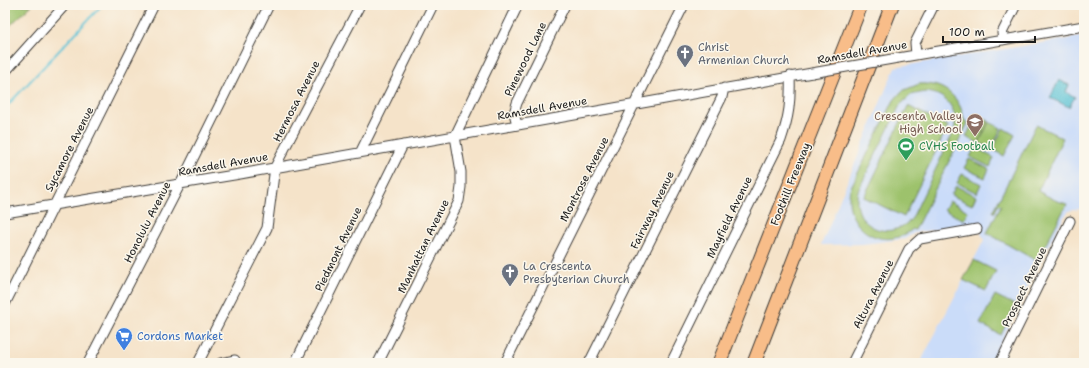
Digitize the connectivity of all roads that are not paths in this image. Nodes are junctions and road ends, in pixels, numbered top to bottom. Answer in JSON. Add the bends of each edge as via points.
{"nodes":[{"id":1,"x":65,"y":5,"type":"edge"},
{"id":2,"x":154,"y":5,"type":"edge"},
{"id":3,"x":269,"y":5,"type":"edge"},
{"id":4,"x":360,"y":5,"type":"edge"},
{"id":5,"x":433,"y":5,"type":"edge"},
{"id":6,"x":518,"y":5,"type":"edge"},
{"id":7,"x":565,"y":5,"type":"edge"},
{"id":8,"x":684,"y":5,"type":"edge"},
{"id":9,"x":855,"y":5,"type":"edge"},
{"id":10,"x":861,"y":5,"type":"edge"},
{"id":11,"x":892,"y":5,"type":"edge"},
{"id":12,"x":934,"y":5,"type":"edge"},
{"id":13,"x":1016,"y":5,"type":"edge"},
{"id":14,"x":854,"y":22,"type":"junction"},
{"id":15,"x":1084,"y":26,"type":"edge"},
{"id":16,"x":1003,"y":40,"type":"junction"},
{"id":17,"x":916,"y":55,"type":"junction"},
{"id":18,"x":5,"y":72,"type":"edge"},
{"id":19,"x":790,"y":76,"type":"junction"},
{"id":20,"x":724,"y":88,"type":"junction"},
{"id":21,"x":636,"y":103,"type":"junction"},
{"id":22,"x":516,"y":125,"type":"junction"},
{"id":23,"x":455,"y":136,"type":"junction"},
{"id":24,"x":403,"y":145,"type":"junction"},
{"id":25,"x":361,"y":151,"type":"junction"},
{"id":26,"x":275,"y":167,"type":"junction"},
{"id":27,"x":181,"y":183,"type":"junction"},
{"id":28,"x":54,"y":206,"type":"junction"},
{"id":29,"x":5,"y":213,"type":"edge"},
{"id":30,"x":1070,"y":221,"type":"dead end"},
{"id":31,"x":977,"y":229,"type":"dead end"},
{"id":32,"x":5,"y":304,"type":"edge"},
{"id":33,"x":235,"y":360,"type":"dead end"},
{"id":34,"x":90,"y":363,"type":"edge"},
{"id":35,"x":198,"y":363,"type":"edge"},
{"id":36,"x":221,"y":363,"type":"edge"},
{"id":37,"x":295,"y":363,"type":"edge"},
{"id":38,"x":378,"y":363,"type":"edge"},
{"id":39,"x":505,"y":363,"type":"edge"},
{"id":40,"x":589,"y":363,"type":"edge"},
{"id":41,"x":671,"y":363,"type":"edge"},
{"id":42,"x":719,"y":363,"type":"edge"},
{"id":43,"x":754,"y":363,"type":"edge"},
{"id":44,"x":852,"y":363,"type":"edge"},
{"id":45,"x":1000,"y":363,"type":"edge"}],
"edges":[{"from":1,"to":18,"type":"street"},
{"from":2,"to":28,"type":"street","name":"Sycamore Avenue"},
{"from":3,"to":27,"type":"street","name":"Honolulu Avenue"},
{"from":4,"to":26,"type":"street","name":"Hermosa Avenue"},
{"from":5,"to":25,"type":"street"},
{"from":6,"to":23,"type":"street"},
{"from":7,"to":22,"type":"street","name":"Pinewood Lane","via":[[517,103],[514,113]]},
{"from":8,"to":21,"type":"street","name":"Montrose Avenue"},
{"from":9,"to":14,"type":"highway"},
{"from":10,"to":14,"type":"highway","name":"Foothill Freeway"},
{"from":11,"to":43,"type":"highway"},
{"from":12,"to":17,"type":"street","via":[[915,43]]},
{"from":13,"to":16,"type":"street","via":[[1002,33]]},
{"from":14,"to":42,"type":"highway","name":"Foothill Freeway"},
{"from":15,"to":16,"type":"street","name":"Ramsdell Avenue"},
{"from":16,"to":17,"type":"street","name":"Ramsdell Avenue"},
{"from":17,"to":19,"type":"street","name":"Ramsdell Avenue","bridge":true},
{"from":19,"to":20,"type":"street","name":"Ramsdell Avenue"},
{"from":19,"to":41,"type":"street","name":"Mayfield Avenue","via":[[788,120],[780,140]]},
{"from":20,"to":21,"type":"street","name":"Ramsdell Avenue"},
{"from":20,"to":40,"type":"street","name":"Fairway Avenue"},
{"from":21,"to":22,"type":"street","name":"Ramsdell Avenue"},
{"from":21,"to":39,"type":"street","name":"Montrose Avenue"},
{"from":22,"to":23,"type":"street","name":"Ramsdell Avenue"},
{"from":23,"to":24,"type":"street","name":"Ramsdell Avenue"},
{"from":23,"to":38,"type":"street","name":"Manhattan Avenue","via":[[461,172],[459,201]]},
{"from":24,"to":25,"type":"street","name":"Ramsdell Avenue"},
{"from":24,"to":37,"type":"street","name":"Piedmont Avenue"},
{"from":25,"to":26,"type":"street","name":"Ramsdell Avenue"},
{"from":26,"to":27,"type":"street","name":"Ramsdell Avenue"},
{"from":26,"to":35,"type":"street","name":"Hermosa Avenue","via":[[267,228]]},
{"from":27,"to":28,"type":"street","name":"Ramsdell Avenue"},
{"from":27,"to":34,"type":"street","name":"Honolulu Avenue"},
{"from":28,"to":29,"type":"street","name":"Ramsdell Avenue"},
{"from":28,"to":32,"type":"street","name":"Sycamore Avenue"},
{"from":30,"to":45,"type":"street","name":"Prospect Avenue"},
{"from":31,"to":44,"type":"street","name":"Altura Avenue","via":[[920,239],[910,249]]},
{"from":33,"to":36,"type":"street"}]}
